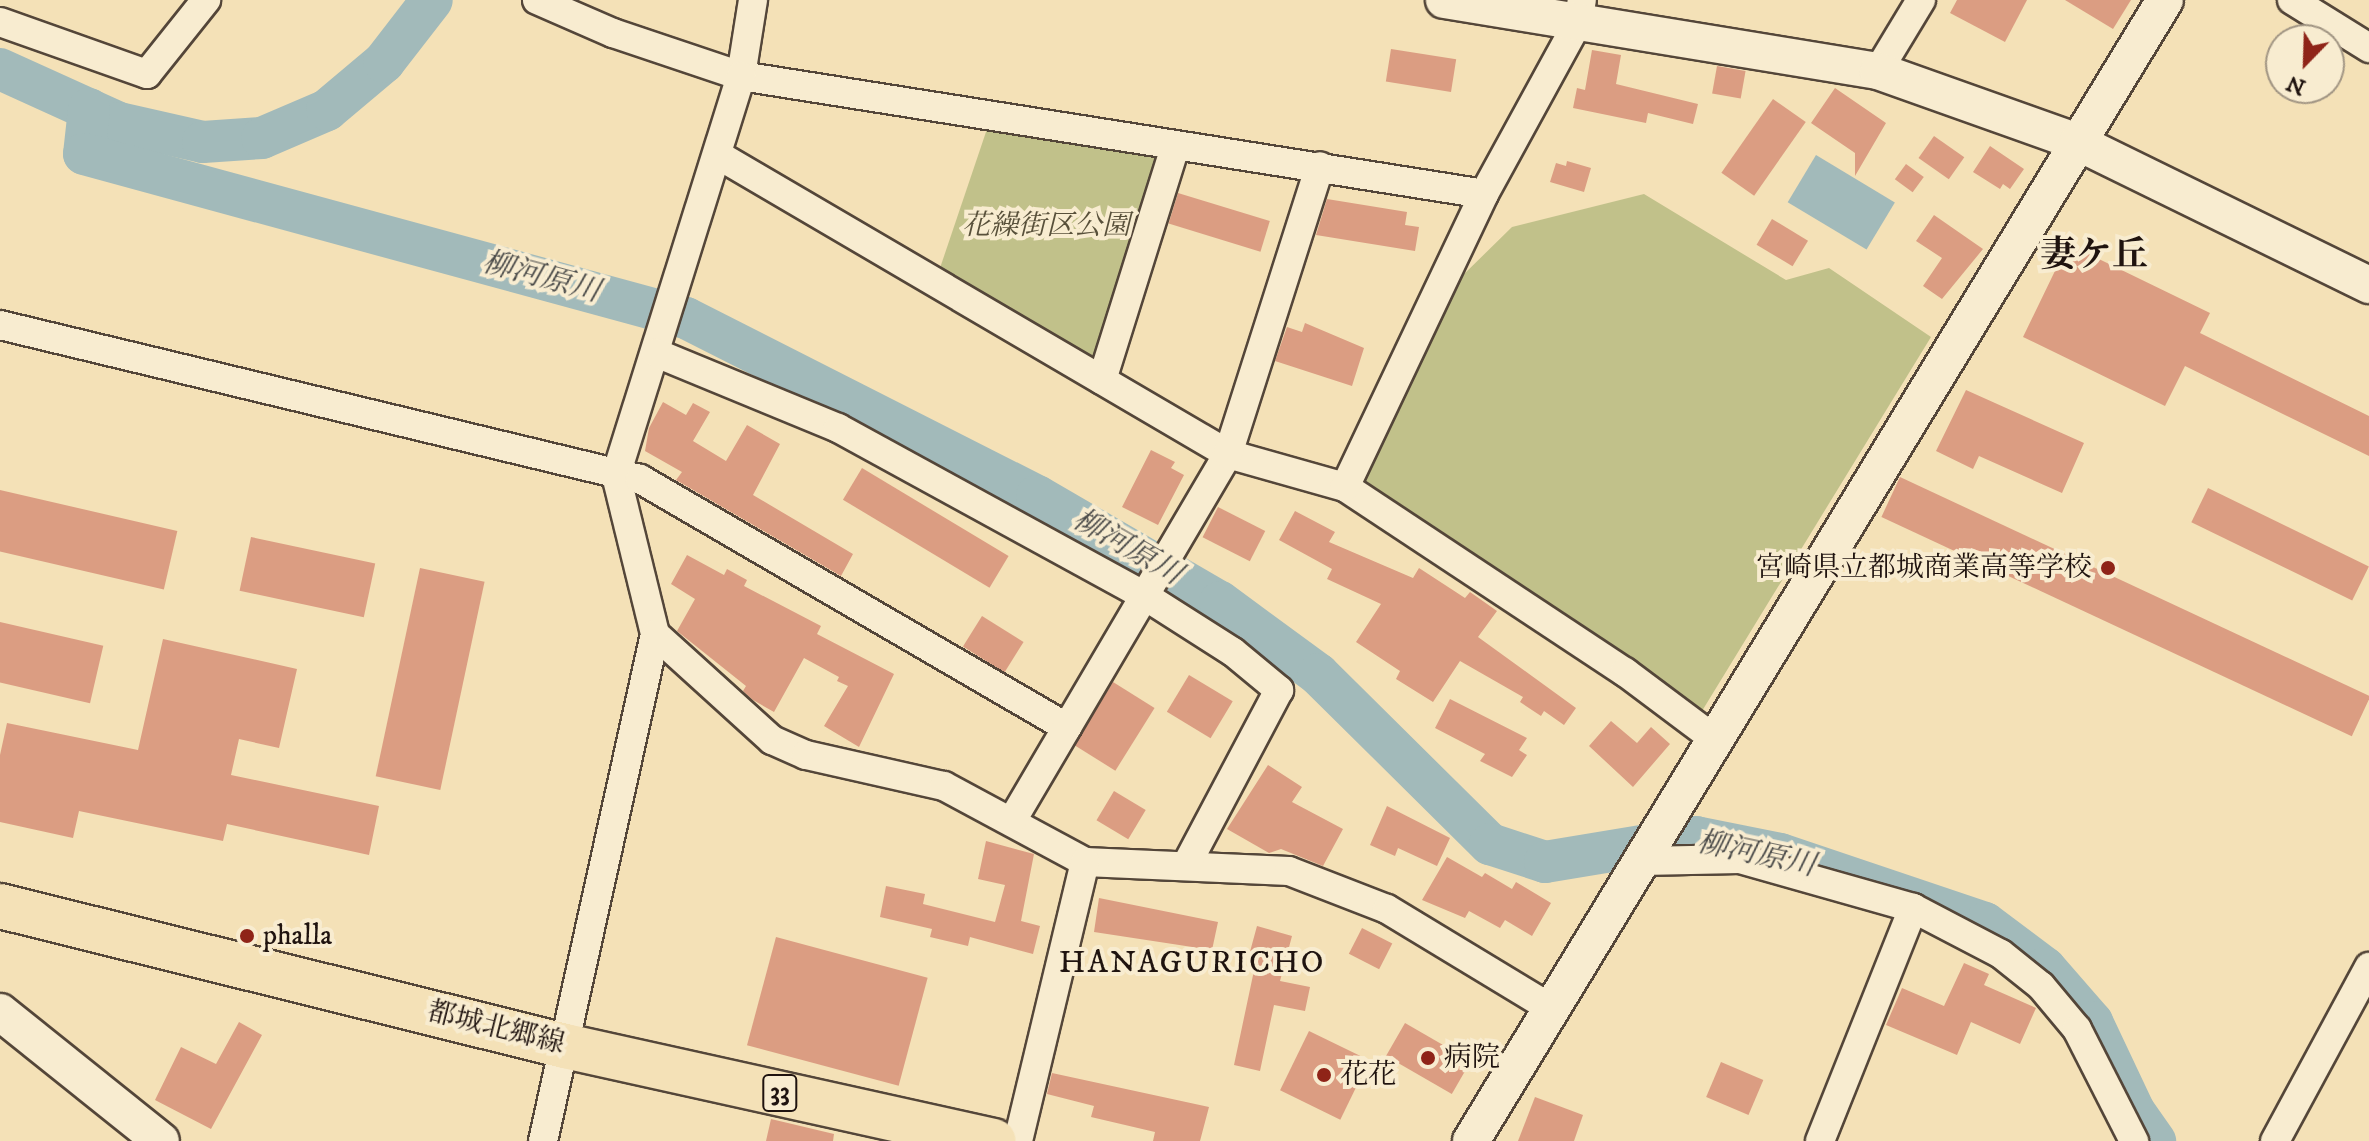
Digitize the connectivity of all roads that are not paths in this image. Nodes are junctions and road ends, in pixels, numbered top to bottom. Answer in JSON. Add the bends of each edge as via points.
{"nodes":[{"id":1,"x":206,"y":0,"type":"edge"},
{"id":2,"x":537,"y":0,"type":"edge"},
{"id":3,"x":753,"y":0,"type":"edge"},
{"id":4,"x":1444,"y":0,"type":"edge"},
{"id":5,"x":1921,"y":0,"type":"edge"},
{"id":6,"x":2165,"y":0,"type":"edge"},
{"id":7,"x":2292,"y":0,"type":"edge"},
{"id":8,"x":1580,"y":11,"type":"edge"},
{"id":9,"x":0,"y":22,"type":"edge"},
{"id":10,"x":2369,"y":48,"type":"edge"},
{"id":11,"x":1878,"y":71,"type":"junction"},
{"id":12,"x":741,"y":76,"type":"junction"},
{"id":13,"x":2077,"y":142,"type":"junction"},
{"id":14,"x":1175,"y":147,"type":"junction"},
{"id":15,"x":718,"y":155,"type":"junction"},
{"id":16,"x":1320,"y":166,"type":"junction"},
{"id":17,"x":1484,"y":194,"type":"junction"},
{"id":18,"x":2369,"y":285,"type":"edge"},
{"id":19,"x":0,"y":325,"type":"edge"},
{"id":20,"x":658,"y":346,"type":"junction"},
{"id":21,"x":1102,"y":380,"type":"junction"},
{"id":22,"x":1228,"y":454,"type":"junction"},
{"id":23,"x":616,"y":475,"type":"junction"},
{"id":24,"x":1345,"y":487,"type":"junction"},
{"id":25,"x":1148,"y":592,"type":"junction"},
{"id":26,"x":655,"y":634,"type":"junction"},
{"id":27,"x":1067,"y":728,"type":"junction"},
{"id":28,"x":1716,"y":740,"type":"junction"},
{"id":29,"x":1013,"y":819,"type":"junction"},
{"id":30,"x":1642,"y":861,"type":"junction"},
{"id":31,"x":1085,"y":862,"type":"junction"},
{"id":32,"x":1187,"y":864,"type":"junction"},
{"id":33,"x":0,"y":906,"type":"edge"},
{"id":34,"x":1913,"y":908,"type":"junction"},
{"id":35,"x":2369,"y":967,"type":"edge"},
{"id":36,"x":1552,"y":1009,"type":"junction"},
{"id":37,"x":0,"y":1012,"type":"edge"},
{"id":38,"x":565,"y":1046,"type":"junction"},
{"id":39,"x":148,"y":1137,"type":"edge"},
{"id":40,"x":543,"y":1141,"type":"edge"},
{"id":41,"x":994,"y":1141,"type":"edge"},
{"id":42,"x":1018,"y":1141,"type":"edge"},
{"id":43,"x":1471,"y":1141,"type":"edge"},
{"id":44,"x":1820,"y":1141,"type":"edge"},
{"id":45,"x":2134,"y":1141,"type":"edge"},
{"id":46,"x":2275,"y":1141,"type":"edge"}],
"edges":[{"from":1,"to":9,"type":"street","via":[[147,74]]},
{"from":2,"to":12,"type":"street","via":[[613,33]]},
{"from":3,"to":12,"type":"street"},
{"from":4,"to":8,"type":"street"},
{"from":5,"to":11,"type":"street"},
{"from":6,"to":13,"type":"street"},
{"from":7,"to":10,"type":"street"},
{"from":8,"to":11,"type":"street"},
{"from":8,"to":17,"type":"street"},
{"from":11,"to":13,"type":"street"},
{"from":12,"to":14,"type":"street"},
{"from":12,"to":15,"type":"street"},
{"from":13,"to":18,"type":"street"},
{"from":13,"to":28,"type":"street"},
{"from":14,"to":16,"type":"street"},
{"from":14,"to":21,"type":"street"},
{"from":15,"to":20,"type":"street"},
{"from":15,"to":21,"type":"street"},
{"from":16,"to":17,"type":"street"},
{"from":16,"to":22,"type":"street"},
{"from":17,"to":24,"type":"street"},
{"from":19,"to":23,"type":"street"},
{"from":20,"to":23,"type":"street"},
{"from":20,"to":25,"type":"street","via":[[838,428]]},
{"from":21,"to":22,"type":"street"},
{"from":22,"to":24,"type":"street"},
{"from":22,"to":25,"type":"street"},
{"from":23,"to":26,"type":"street"},
{"from":23,"to":27,"type":"street","via":[[640,479]]},
{"from":24,"to":28,"type":"street","via":[[1625,672]]},
{"from":25,"to":27,"type":"street"},
{"from":25,"to":32,"type":"street","via":[[1279,690]]},
{"from":26,"to":29,"type":"street","via":[[772,740],[806,755],[944,786]]},
{"from":26,"to":38,"type":"street"},
{"from":27,"to":29,"type":"street"},
{"from":28,"to":30,"type":"street"},
{"from":29,"to":31,"type":"street"},
{"from":30,"to":34,"type":"street","via":[[1740,859]]},
{"from":30,"to":36,"type":"street"},
{"from":31,"to":32,"type":"street"},
{"from":31,"to":42,"type":"street"},
{"from":32,"to":36,"type":"street","via":[[1289,871],[1387,909]]},
{"from":33,"to":38,"type":"main road","name":"都城北郷線","number":"33"},
{"from":34,"to":44,"type":"street"},
{"from":34,"to":45,"type":"street","via":[[2001,954],[2041,986],[2077,1029]]},
{"from":35,"to":46,"type":"street"},
{"from":36,"to":43,"type":"street"},
{"from":37,"to":39,"type":"street"},
{"from":38,"to":40,"type":"street"},
{"from":38,"to":41,"type":"main road","name":"都城北郷線","number":"33"}]}
